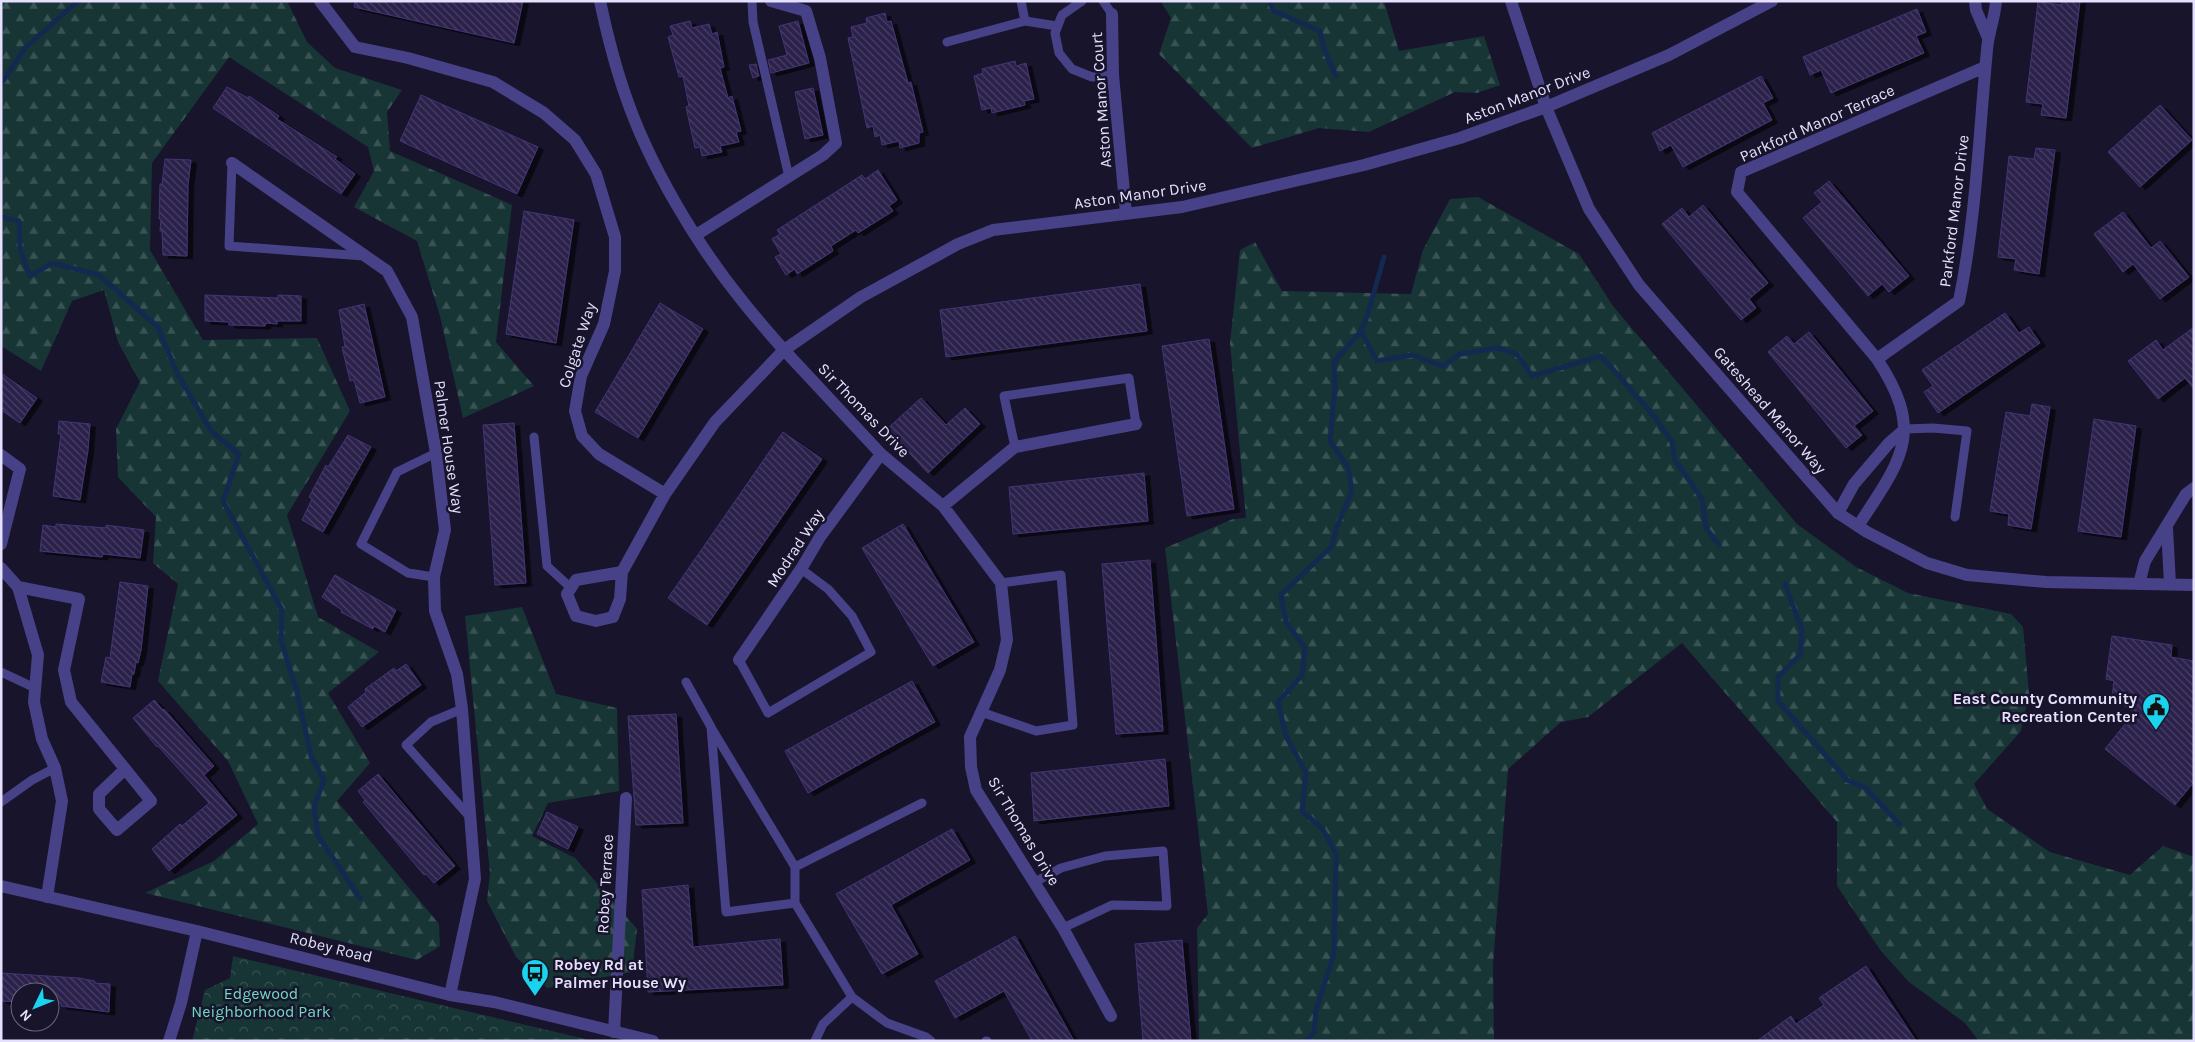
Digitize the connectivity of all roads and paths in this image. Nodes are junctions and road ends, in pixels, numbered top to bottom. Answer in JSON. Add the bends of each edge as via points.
{"nodes":[{"id":1,"x":320,"y":1,"type":"edge"},
{"id":2,"x":600,"y":1,"type":"edge"},
{"id":3,"x":752,"y":1,"type":"edge"},
{"id":4,"x":771,"y":1,"type":"edge"},
{"id":5,"x":1021,"y":1,"type":"edge"},
{"id":6,"x":1082,"y":1,"type":"edge"},
{"id":7,"x":1103,"y":1,"type":"edge"},
{"id":8,"x":1511,"y":1,"type":"edge"},
{"id":9,"x":1772,"y":1,"type":"edge"},
{"id":10,"x":1975,"y":1,"type":"edge"},
{"id":11,"x":1996,"y":1,"type":"edge"},
{"id":12,"x":1112,"y":14,"type":"joint"},
{"id":13,"x":1025,"y":21,"type":"junction"},
{"id":14,"x":1057,"y":26,"type":"junction"},
{"id":15,"x":1988,"y":38,"type":"junction"},
{"id":16,"x":947,"y":42,"type":"dead end"},
{"id":17,"x":1985,"y":67,"type":"junction"},
{"id":18,"x":1113,"y":75,"type":"junction"},
{"id":19,"x":1546,"y":107,"type":"junction"},
{"id":20,"x":232,"y":163,"type":"joint"},
{"id":21,"x":789,"y":177,"type":"junction"},
{"id":22,"x":1126,"y":212,"type":"junction"},
{"id":23,"x":696,"y":235,"type":"junction"},
{"id":24,"x":366,"y":256,"type":"junction"},
{"id":25,"x":784,"y":350,"type":"junction"},
{"id":26,"x":1877,"y":359,"type":"junction"},
{"id":27,"x":1136,"y":424,"type":"joint"},
{"id":28,"x":1905,"y":429,"type":"junction"},
{"id":29,"x":534,"y":437,"type":"dead end"},
{"id":30,"x":1015,"y":447,"type":"junction"},
{"id":31,"x":436,"y":453,"type":"junction"},
{"id":32,"x":881,"y":454,"type":"junction"},
{"id":33,"x":1,"y":455,"type":"edge"},
{"id":34,"x":2194,"y":488,"type":"edge"},
{"id":35,"x":665,"y":494,"type":"junction"},
{"id":36,"x":943,"y":506,"type":"junction"},
{"id":37,"x":1838,"y":513,"type":"junction"},
{"id":38,"x":1955,"y":517,"type":"dead end"},
{"id":39,"x":1858,"y":526,"type":"junction"},
{"id":40,"x":2167,"y":528,"type":"junction"},
{"id":41,"x":1,"y":544,"type":"edge"},
{"id":42,"x":1,"y":568,"type":"edge"},
{"id":43,"x":801,"y":569,"type":"junction"},
{"id":44,"x":622,"y":572,"type":"junction"},
{"id":45,"x":434,"y":577,"type":"junction"},
{"id":46,"x":1002,"y":583,"type":"junction"},
{"id":47,"x":2139,"y":584,"type":"junction"},
{"id":48,"x":2170,"y":584,"type":"junction"},
{"id":49,"x":2194,"y":585,"type":"edge"},
{"id":50,"x":18,"y":587,"type":"junction"},
{"id":51,"x":571,"y":588,"type":"junction"},
{"id":52,"x":738,"y":660,"type":"joint"},
{"id":53,"x":1,"y":672,"type":"edge"},
{"id":54,"x":686,"y":682,"type":"dead end"},
{"id":55,"x":35,"y":688,"type":"junction"},
{"id":56,"x":462,"y":709,"type":"junction"},
{"id":57,"x":981,"y":712,"type":"junction"},
{"id":58,"x":711,"y":727,"type":"junction"},
{"id":59,"x":55,"y":768,"type":"junction"},
{"id":60,"x":125,"y":769,"type":"junction"},
{"id":61,"x":626,"y":798,"type":"dead end"},
{"id":62,"x":1,"y":802,"type":"edge"},
{"id":63,"x":922,"y":803,"type":"dead end"},
{"id":64,"x":469,"y":816,"type":"junction"},
{"id":65,"x":796,"y":867,"type":"junction"},
{"id":66,"x":1035,"y":882,"type":"junction"},
{"id":67,"x":1,"y":886,"type":"edge"},
{"id":68,"x":47,"y":897,"type":"junction"},
{"id":69,"x":795,"y":903,"type":"junction"},
{"id":70,"x":1063,"y":928,"type":"junction"},
{"id":71,"x":196,"y":931,"type":"junction"},
{"id":72,"x":450,"y":995,"type":"junction"},
{"id":73,"x":852,"y":997,"type":"junction"},
{"id":74,"x":1111,"y":1016,"type":"dead end"},
{"id":75,"x":614,"y":1032,"type":"junction"},
{"id":76,"x":647,"y":1040,"type":"edge"},
{"id":77,"x":169,"y":1041,"type":"edge"},
{"id":78,"x":815,"y":1041,"type":"edge"},
{"id":79,"x":931,"y":1041,"type":"edge"}],
"edges":[{"from":1,"to":35,"type":"street","name":"Colgate Way","via":[[356,47],[493,82],[544,113],[575,140],[596,174],[615,237],[615,272],[604,324],[581,376],[575,411],[582,436],[598,454]]},
{"from":2,"to":23,"type":"street","name":"Sir Thomas Drive","via":[[626,98],[656,165]]},
{"from":3,"to":21,"type":"lane","via":[[753,22]]},
{"from":4,"to":21,"type":"street","via":[[806,11],[820,58],[836,143]]},
{"from":5,"to":13,"type":"lane"},
{"from":6,"to":14,"type":"lane","via":[[1062,15]]},
{"from":7,"to":12,"type":"lane"},
{"from":8,"to":19,"type":"street","name":"Gateshead Manor Way"},
{"from":9,"to":19,"type":"street","name":"Aston Manor Drive","via":[[1669,55]]},
{"from":10,"to":15,"type":"street","name":"Parkford Manor Drive"},
{"from":11,"to":15,"type":"street","name":"Parkford Manor Drive"},
{"from":12,"to":18,"type":"street","name":"Aston Manor Court"},
{"from":13,"to":14,"type":"lane"},
{"from":13,"to":16,"type":"lane"},
{"from":14,"to":18,"type":"lane","via":[[1055,33],[1059,53],[1072,70],[1092,78]]},
{"from":15,"to":17,"type":"street","name":"Parkford Manor Drive"},
{"from":17,"to":26,"type":"street","name":"Parkford Manor Drive","via":[[1977,177],[1959,301]]},
{"from":17,"to":26,"type":"street","name":"Parkford Manor Terrace","via":[[1741,172],[1737,192]]},
{"from":18,"to":22,"type":"street","name":"Aston Manor Court"},
{"from":19,"to":22,"type":"street","name":"Aston Manor Drive","via":[[1460,138],[1364,165],[1182,208]]},
{"from":19,"to":37,"type":"street","name":"Gateshead Manor Way","via":[[1589,208],[1639,286]]},
{"from":20,"to":24,"type":"street","name":"Palmer House Way"},
{"from":20,"to":24,"type":"lane","via":[[228,246]]},
{"from":21,"to":23,"type":"street"},
{"from":22,"to":25,"type":"street","name":"Aston Manor Drive","via":[[984,233],[861,297]]},
{"from":23,"to":25,"type":"street","name":"Sir Thomas Drive","via":[[739,297]]},
{"from":24,"to":31,"type":"street","name":"Palmer House Way","via":[[388,271],[412,317]]},
{"from":25,"to":32,"type":"street","name":"Sir Thomas Drive"},
{"from":25,"to":35,"type":"street","name":"Aston Manor Drive","via":[[715,422]]},
{"from":26,"to":28,"type":"street","via":[[1903,410]]},
{"from":27,"to":30,"type":"street"},
{"from":27,"to":30,"type":"lane","via":[[1129,378],[1004,396]]},
{"from":28,"to":37,"type":"street","via":[[1854,484]]},
{"from":28,"to":38,"type":"lane","via":[[1966,431]]},
{"from":28,"to":39,"type":"street","via":[[1888,482]]},
{"from":29,"to":51,"type":"lane","via":[[547,566]]},
{"from":30,"to":36,"type":"street"},
{"from":31,"to":45,"type":"street","name":"Palmer House Way","via":[[444,530]]},
{"from":31,"to":45,"type":"lane","via":[[397,472],[361,544],[408,573]]},
{"from":32,"to":36,"type":"street","name":"Sir Thomas Drive"},
{"from":32,"to":43,"type":"street","name":"Modrad Way","via":[[820,537]]},
{"from":33,"to":41,"type":"street","via":[[20,469]]},
{"from":34,"to":40,"type":"street","via":[[2186,494]]},
{"from":35,"to":44,"type":"street","name":"Aston Manor Drive"},
{"from":36,"to":46,"type":"street","name":"Sir Thomas Drive"},
{"from":37,"to":39,"type":"street","name":"Gateshead Manor Way"},
{"from":39,"to":47,"type":"street","name":"Gateshead Manor Way","via":[[1927,563],[1967,575],[2046,582]]},
{"from":40,"to":47,"type":"street","via":[[2145,561]]},
{"from":40,"to":48,"type":"street"},
{"from":42,"to":50,"type":"street"},
{"from":43,"to":52,"type":"street","name":"Modrad Way"},
{"from":43,"to":52,"type":"lane","via":[[828,589],[846,609],[871,652],[768,712]]},
{"from":44,"to":51,"type":"street","via":[[576,580]]},
{"from":44,"to":51,"type":"street","name":"Aston Manor Drive","via":[[620,600],[613,617],[596,621],[576,616],[567,594]]},
{"from":45,"to":56,"type":"street","name":"Palmer House Way","via":[[435,611],[457,674]]},
{"from":46,"to":57,"type":"street","name":"Sir Thomas Drive","via":[[1007,640],[1000,670]]},
{"from":46,"to":57,"type":"lane","via":[[1061,575],[1074,725],[1036,730]]},
{"from":47,"to":48,"type":"street","name":"Gateshead Manor Way"},
{"from":48,"to":49,"type":"street","name":"Gateshead Manor Way"},
{"from":50,"to":55,"type":"street","via":[[38,656]]},
{"from":50,"to":60,"type":"street","via":[[78,599],[64,670],[71,702]]},
{"from":53,"to":55,"type":"lane"},
{"from":54,"to":58,"type":"lane"},
{"from":55,"to":59,"type":"street","via":[[34,702],[42,740]]},
{"from":56,"to":64,"type":"street","name":"Palmer House Way"},
{"from":56,"to":64,"type":"lane","via":[[430,722],[406,745]]},
{"from":57,"to":66,"type":"street","name":"Sir Thomas Drive","via":[[970,737],[976,790]]},
{"from":58,"to":65,"type":"lane"},
{"from":58,"to":69,"type":"lane","via":[[726,912]]},
{"from":59,"to":62,"type":"lane"},
{"from":59,"to":68,"type":"street","via":[[62,801]]},
{"from":60,"to":60,"type":"street","via":[[151,801],[117,830],[98,809],[99,794]]},
{"from":61,"to":75,"type":"street","name":"Robey Terrace"},
{"from":63,"to":65,"type":"lane"},
{"from":64,"to":72,"type":"street","name":"Palmer House Way","via":[[474,880]]},
{"from":65,"to":69,"type":"lane"},
{"from":66,"to":70,"type":"street","name":"Sir Thomas Drive"},
{"from":66,"to":70,"type":"lane","via":[[1061,868],[1105,856],[1163,851],[1167,906],[1112,905]]},
{"from":67,"to":68,"type":"street","name":"Robey Road"},
{"from":68,"to":71,"type":"street","name":"Robey Road"},
{"from":69,"to":73,"type":"lane"},
{"from":70,"to":74,"type":"street","name":"Sir Thomas Drive"},
{"from":71,"to":72,"type":"street","name":"Robey Road"},
{"from":71,"to":77,"type":"street","via":[[181,1004]]},
{"from":72,"to":75,"type":"street","name":"Robey Road","via":[[494,1002]]},
{"from":73,"to":78,"type":"lane","via":[[823,1024]]},
{"from":73,"to":79,"type":"lane","via":[[887,1022]]},
{"from":75,"to":76,"type":"street","name":"Robey Road"}]}
